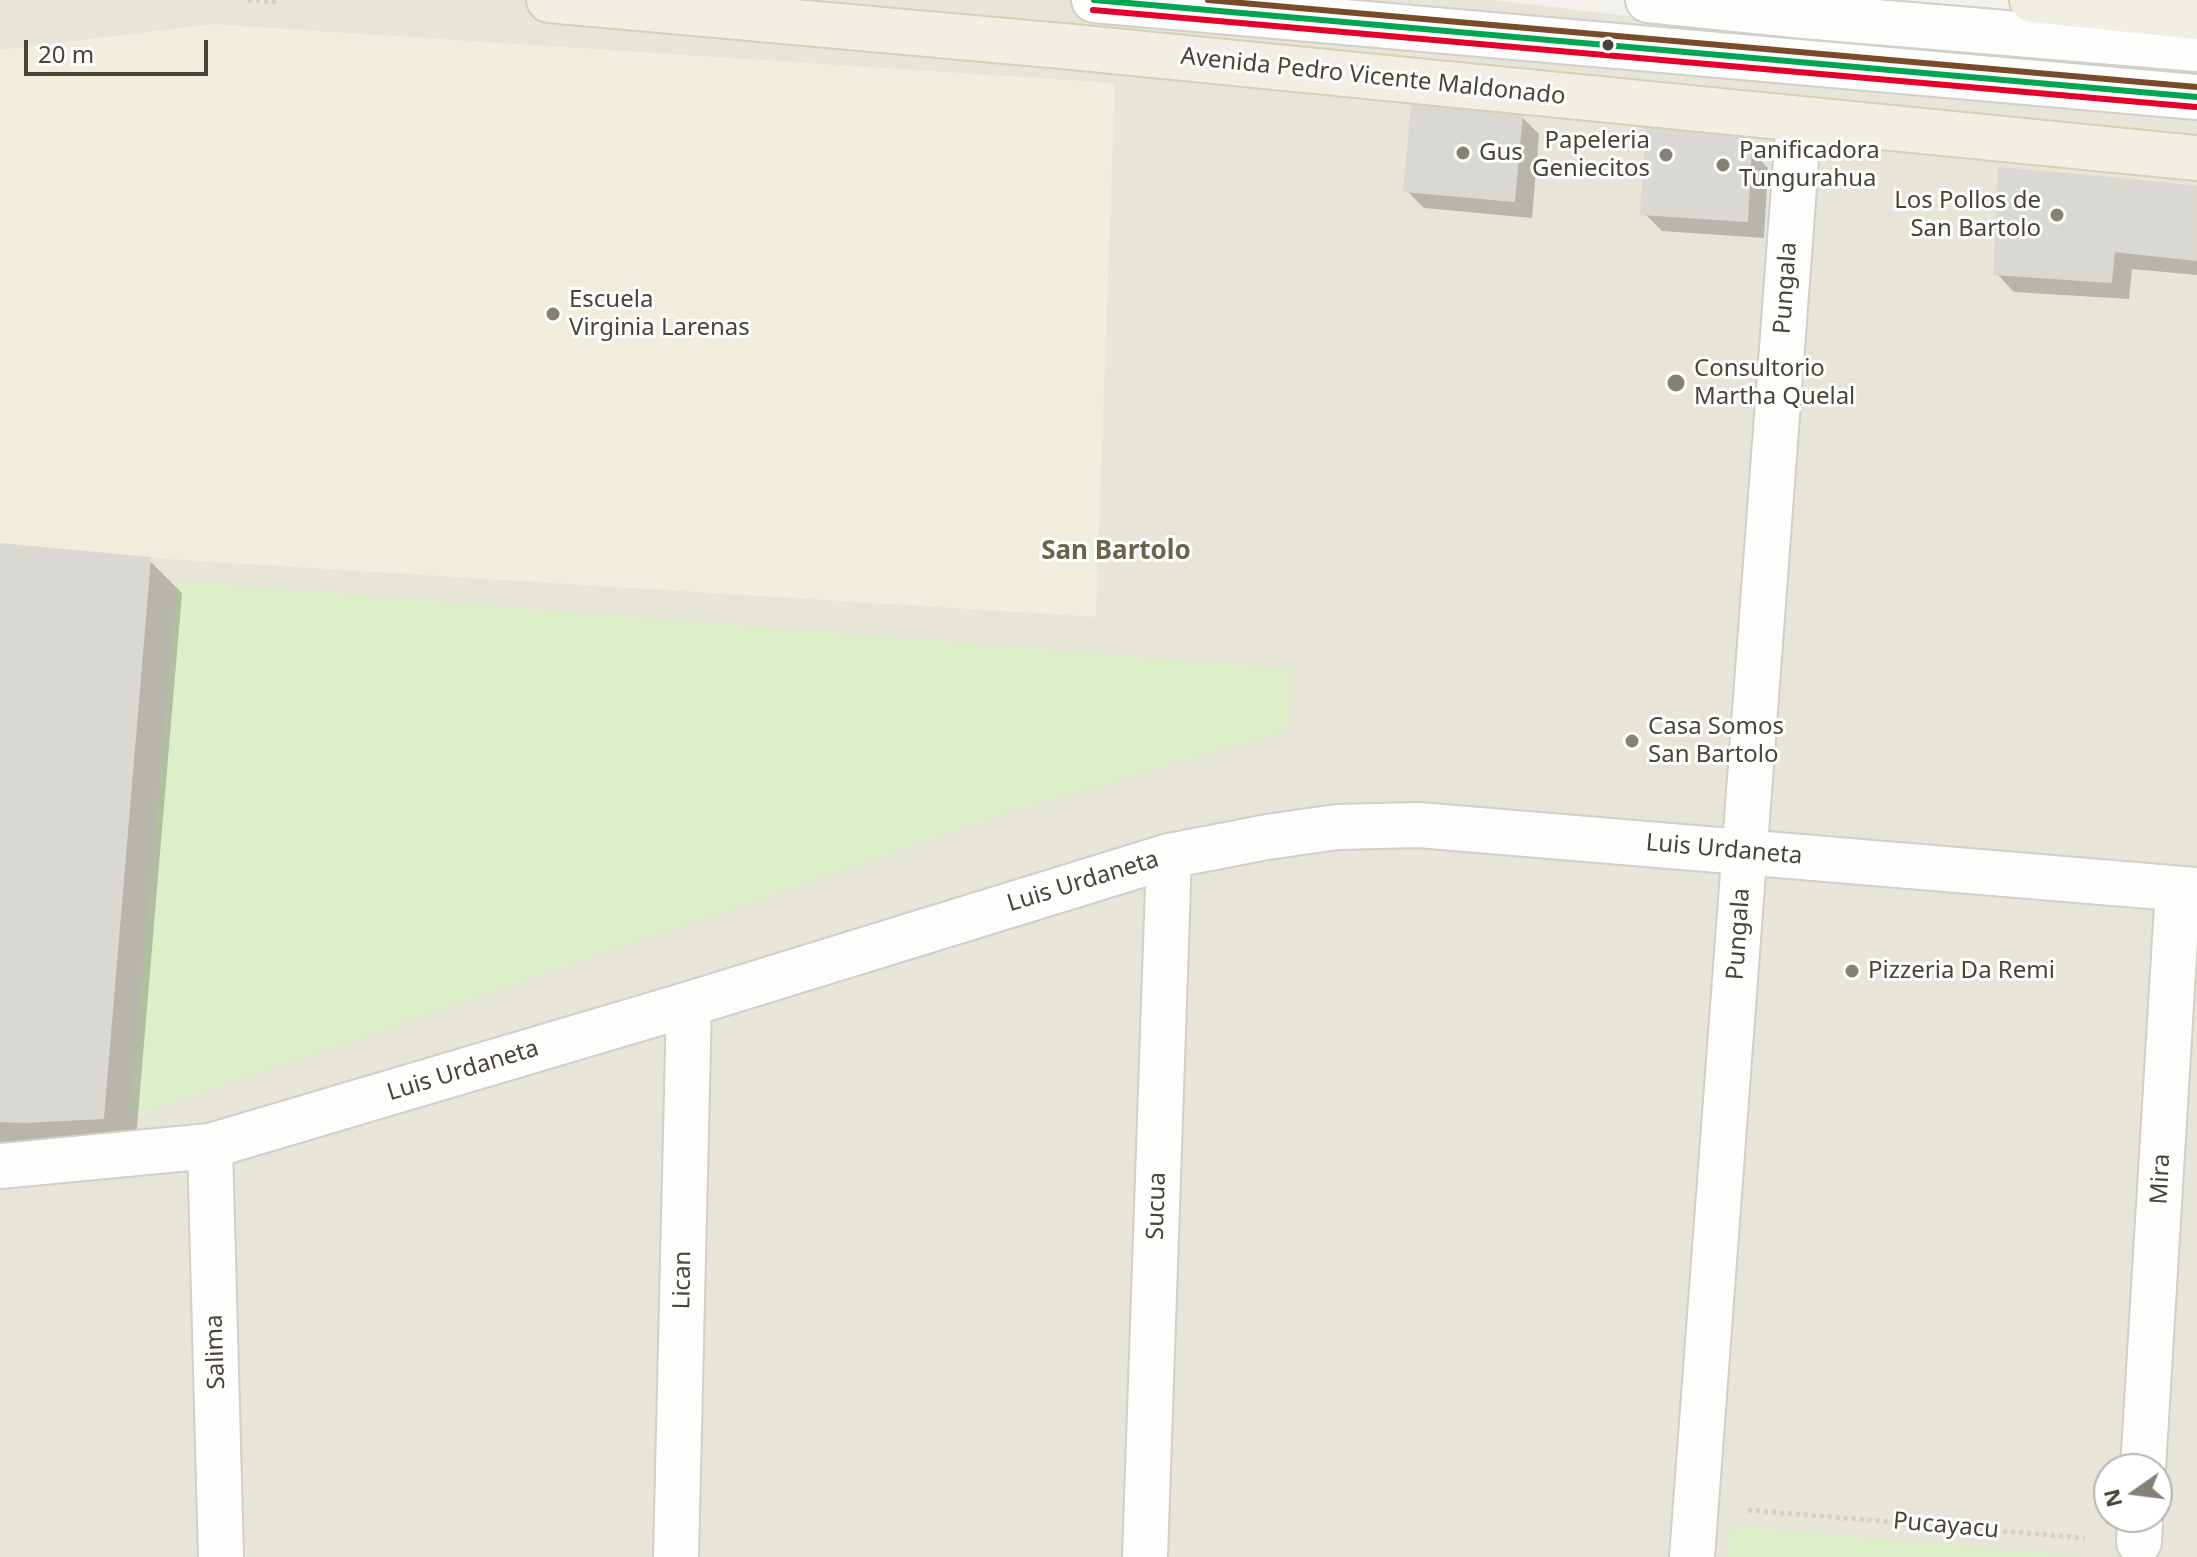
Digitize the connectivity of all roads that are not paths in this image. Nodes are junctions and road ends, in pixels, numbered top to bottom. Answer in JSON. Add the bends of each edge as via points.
{"nodes":[{"id":1,"x":549,"y":0,"type":"edge"},
{"id":2,"x":1094,"y":0,"type":"edge"},
{"id":3,"x":1648,"y":0,"type":"edge"},
{"id":4,"x":2032,"y":0,"type":"edge"},
{"id":5,"x":2197,"y":17,"type":"edge"},
{"id":6,"x":2197,"y":49,"type":"edge"},
{"id":7,"x":2197,"y":97,"type":"edge"},
{"id":8,"x":1799,"y":120,"type":"junction"},
{"id":9,"x":2197,"y":158,"type":"edge"},
{"id":10,"x":1745,"y":851,"type":"junction"},
{"id":11,"x":1169,"y":856,"type":"junction"},
{"id":12,"x":2188,"y":890,"type":"edge"},
{"id":13,"x":689,"y":1004,"type":"junction"},
{"id":14,"x":210,"y":1146,"type":"junction"},
{"id":15,"x":0,"y":1166,"type":"edge"},
{"id":16,"x":2144,"y":1453,"type":"edge"},
{"id":17,"x":221,"y":1557,"type":"edge"},
{"id":18,"x":676,"y":1557,"type":"edge"},
{"id":19,"x":1145,"y":1557,"type":"edge"},
{"id":20,"x":1692,"y":1557,"type":"edge"}],
"edges":[{"from":1,"to":8,"type":"main road","name":"Avenida Pedro Vicente Maldonado"},
{"from":2,"to":7,"type":"street"},
{"from":3,"to":6,"type":"street"},
{"from":4,"to":5,"type":"main road"},
{"from":8,"to":9,"type":"main road","name":"Avenida Pedro Vicente Maldonado"},
{"from":8,"to":10,"type":"street","name":"Pungala"},
{"from":10,"to":11,"type":"street","name":"Luis Urdaneta","via":[[1419,825],[1337,827]]},
{"from":10,"to":12,"type":"street","name":"Luis Urdaneta"},
{"from":10,"to":20,"type":"street","name":"Pungala"},
{"from":11,"to":13,"type":"street","name":"Luis Urdaneta"},
{"from":11,"to":19,"type":"street","name":"Sucua"},
{"from":12,"to":16,"type":"street","name":"Mira"},
{"from":13,"to":14,"type":"street","name":"Luis Urdaneta"},
{"from":13,"to":18,"type":"street","name":"Lican"},
{"from":14,"to":15,"type":"street","name":"Luis Urdaneta"},
{"from":14,"to":17,"type":"street","name":"Salima"}]}
